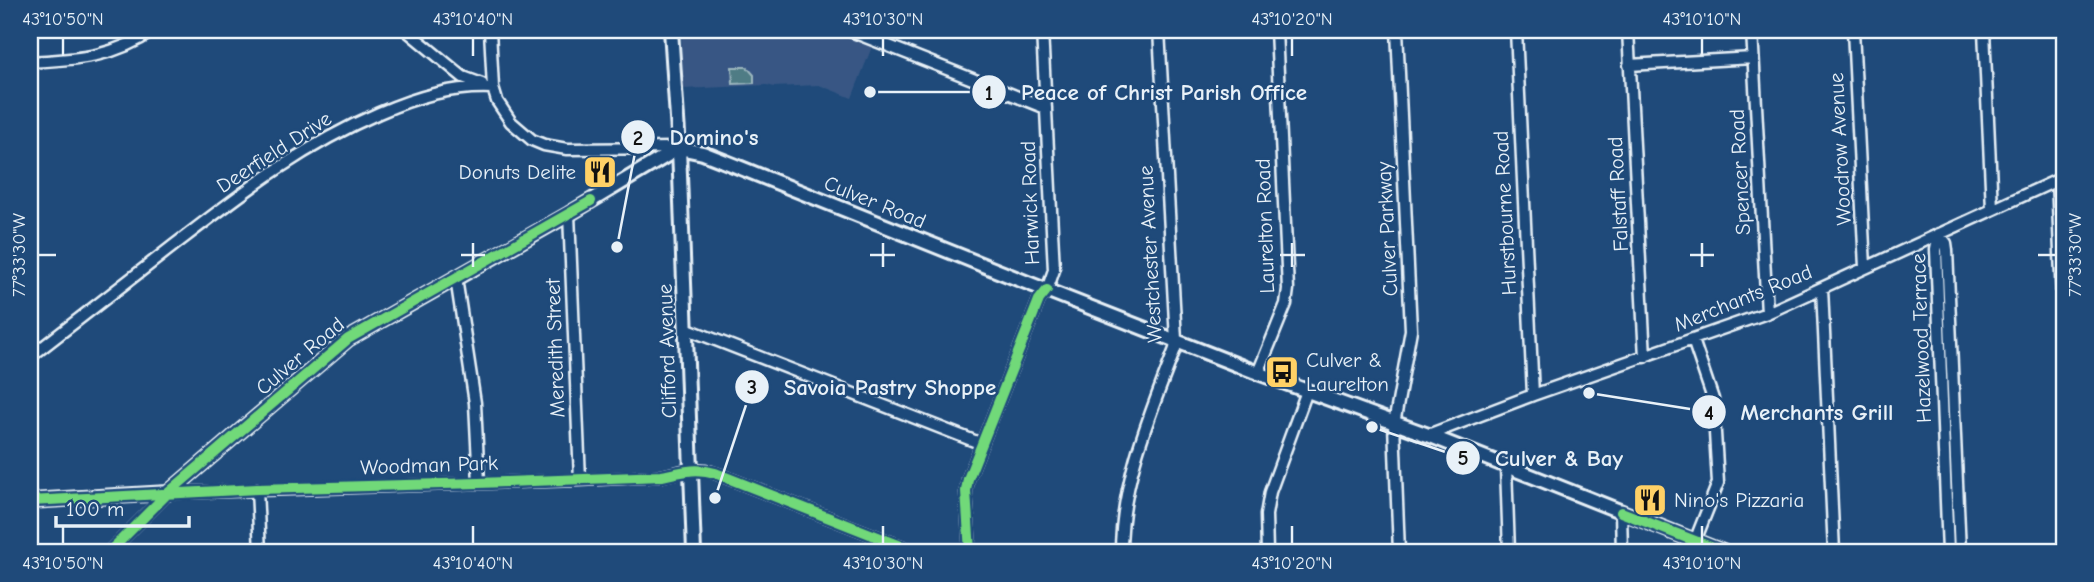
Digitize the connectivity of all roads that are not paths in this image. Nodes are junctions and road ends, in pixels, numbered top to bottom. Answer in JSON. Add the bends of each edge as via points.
{"nodes":[{"id":1,"x":154,"y":30,"type":"edge"},
{"id":2,"x":406,"y":30,"type":"edge"},
{"id":3,"x":490,"y":30,"type":"edge"},
{"id":4,"x":671,"y":30,"type":"edge"},
{"id":5,"x":848,"y":30,"type":"edge"},
{"id":6,"x":1042,"y":30,"type":"edge"},
{"id":7,"x":1159,"y":30,"type":"edge"},
{"id":8,"x":1276,"y":30,"type":"edge"},
{"id":9,"x":1397,"y":30,"type":"edge"},
{"id":10,"x":1516,"y":30,"type":"edge"},
{"id":11,"x":1628,"y":30,"type":"edge"},
{"id":12,"x":1752,"y":30,"type":"edge"},
{"id":13,"x":1853,"y":30,"type":"edge"},
{"id":14,"x":1984,"y":30,"type":"edge"},
{"id":15,"x":1753,"y":58,"type":"junction"},
{"id":16,"x":30,"y":62,"type":"edge"},
{"id":17,"x":1629,"y":65,"type":"junction"},
{"id":18,"x":492,"y":88,"type":"junction"},
{"id":19,"x":1046,"y":108,"type":"junction"},
{"id":20,"x":679,"y":148,"type":"junction"},
{"id":21,"x":2061,"y":179,"type":"edge"},
{"id":22,"x":1992,"y":209,"type":"junction"},
{"id":23,"x":569,"y":214,"type":"junction"},
{"id":24,"x":1940,"y":234,"type":"junction"},
{"id":25,"x":1865,"y":267,"type":"junction"},
{"id":26,"x":456,"y":278,"type":"junction"},
{"id":27,"x":1822,"y":288,"type":"junction"},
{"id":28,"x":1047,"y":290,"type":"junction"},
{"id":29,"x":1767,"y":313,"type":"junction"},
{"id":30,"x":685,"y":328,"type":"junction"},
{"id":31,"x":1176,"y":340,"type":"junction"},
{"id":32,"x":1693,"y":340,"type":"junction"},
{"id":33,"x":2064,"y":348,"type":"edge"},
{"id":34,"x":30,"y":357,"type":"edge"},
{"id":35,"x":1645,"y":357,"type":"junction"},
{"id":36,"x":1258,"y":373,"type":"junction"},
{"id":37,"x":1307,"y":391,"type":"junction"},
{"id":38,"x":1534,"y":395,"type":"junction"},
{"id":39,"x":1394,"y":424,"type":"junction"},
{"id":40,"x":1428,"y":435,"type":"junction"},
{"id":41,"x":982,"y":444,"type":"junction"},
{"id":42,"x":1506,"y":466,"type":"junction"},
{"id":43,"x":691,"y":469,"type":"junction"},
{"id":44,"x":580,"y":480,"type":"junction"},
{"id":45,"x":479,"y":484,"type":"junction"},
{"id":46,"x":257,"y":489,"type":"junction"},
{"id":47,"x":168,"y":493,"type":"junction"},
{"id":48,"x":30,"y":501,"type":"edge"},
{"id":49,"x":1621,"y":512,"type":"junction"},
{"id":50,"x":1695,"y":541,"type":"junction"},
{"id":51,"x":109,"y":552,"type":"edge"},
{"id":52,"x":260,"y":552,"type":"edge"},
{"id":53,"x":694,"y":552,"type":"edge"},
{"id":54,"x":916,"y":552,"type":"edge"},
{"id":55,"x":970,"y":552,"type":"edge"},
{"id":56,"x":1121,"y":552,"type":"edge"},
{"id":57,"x":1267,"y":552,"type":"edge"},
{"id":58,"x":1399,"y":552,"type":"edge"},
{"id":59,"x":1510,"y":552,"type":"edge"},
{"id":60,"x":1622,"y":552,"type":"edge"},
{"id":61,"x":1723,"y":552,"type":"edge"},
{"id":62,"x":1834,"y":552,"type":"edge"},
{"id":63,"x":1948,"y":552,"type":"edge"},
{"id":64,"x":1960,"y":552,"type":"edge"}],
"edges":[{"from":1,"to":16,"type":"street","via":[[105,54]]},
{"from":2,"to":18,"type":"street","via":[[463,77]]},
{"from":3,"to":18,"type":"street"},
{"from":4,"to":20,"type":"main road","name":"Clifford Avenue"},
{"from":5,"to":19,"type":"street"},
{"from":6,"to":19,"type":"street","name":"Harwick Road"},
{"from":7,"to":31,"type":"street","name":"Westchester Avenue"},
{"from":8,"to":36,"type":"street","name":"Laurelton Road","via":[[1288,289]]},
{"from":9,"to":39,"type":"street","name":"Culver Parkway","via":[[1411,330]]},
{"from":10,"to":38,"type":"street","name":"Hurstbourne Road"},
{"from":11,"to":17,"type":"street","name":"Falstaff Road"},
{"from":12,"to":15,"type":"street","name":"Spencer Road"},
{"from":13,"to":25,"type":"street","name":"Woodrow Avenue"},
{"from":14,"to":22,"type":"street"},
{"from":15,"to":17,"type":"street"},
{"from":15,"to":29,"type":"street","name":"Spencer Road"},
{"from":17,"to":35,"type":"street","name":"Falstaff Road"},
{"from":18,"to":20,"type":"street","via":[[511,122],[544,145]]},
{"from":18,"to":34,"type":"street","name":"Deerfield Drive","via":[[434,93],[314,144],[251,186]]},
{"from":19,"to":28,"type":"street","name":"Harwick Road","via":[[1054,270]]},
{"from":20,"to":23,"type":"main road","name":"Culver Road"},
{"from":20,"to":28,"type":"main road","name":"Culver Road","via":[[703,153]]},
{"from":20,"to":30,"type":"main road","name":"Clifford Avenue"},
{"from":21,"to":22,"type":"street","name":"Merchants Road"},
{"from":21,"to":33,"type":"street"},
{"from":22,"to":24,"type":"street","name":"Merchants Road"},
{"from":23,"to":26,"type":"main road","name":"Culver Road"},
{"from":23,"to":44,"type":"street","name":"Meredith Street"},
{"from":24,"to":25,"type":"street","name":"Merchants Road"},
{"from":24,"to":63,"type":"street","name":"Hazelwood Terrace","via":[[1936,250]]},
{"from":24,"to":64,"type":"street","name":"Hazelwood Terrace","via":[[1947,250]]},
{"from":25,"to":27,"type":"street","name":"Merchants Road"},
{"from":26,"to":45,"type":"street","via":[[475,403]]},
{"from":26,"to":47,"type":"main road","name":"Culver Road","via":[[348,339]]},
{"from":27,"to":29,"type":"street","name":"Merchants Road"},
{"from":27,"to":62,"type":"street"},
{"from":28,"to":31,"type":"main road","name":"Culver Road"},
{"from":28,"to":41,"type":"street","name":"Harwick Road"},
{"from":29,"to":32,"type":"street","name":"Merchants Road"},
{"from":30,"to":41,"type":"street"},
{"from":30,"to":43,"type":"main road","name":"Clifford Avenue"},
{"from":31,"to":36,"type":"main road","name":"Culver Road"},
{"from":31,"to":56,"type":"street","name":"Westchester Avenue","via":[[1129,482]]},
{"from":32,"to":35,"type":"street","name":"Merchants Road"},
{"from":32,"to":50,"type":"street","via":[[1713,399],[1718,483]]},
{"from":35,"to":38,"type":"street","name":"Merchants Road"},
{"from":36,"to":37,"type":"main road","name":"Culver Road"},
{"from":37,"to":39,"type":"main road","name":"Culver Road"},
{"from":37,"to":57,"type":"street","via":[[1270,492]]},
{"from":38,"to":40,"type":"street","name":"Merchants Road"},
{"from":39,"to":40,"type":"main road","name":"Culver Road"},
{"from":39,"to":58,"type":"street","name":"Culver Parkway"},
{"from":40,"to":42,"type":"main road","name":"Culver Road"},
{"from":41,"to":55,"type":"street","name":"Harwick Road","via":[[967,485]]},
{"from":42,"to":49,"type":"main road","name":"Culver Road"},
{"from":42,"to":59,"type":"street"},
{"from":43,"to":44,"type":"street","name":"Woodman Park","via":[[662,476]]},
{"from":43,"to":53,"type":"main road","name":"Clifford Avenue"},
{"from":43,"to":54,"type":"street","via":[[715,473]]},
{"from":44,"to":45,"type":"street","name":"Woodman Park"},
{"from":45,"to":46,"type":"street","name":"Woodman Park"},
{"from":46,"to":47,"type":"street","name":"Woodman Park"},
{"from":46,"to":52,"type":"street"},
{"from":47,"to":48,"type":"main road"},
{"from":47,"to":51,"type":"street"},
{"from":49,"to":50,"type":"main road","name":"Culver Road"},
{"from":49,"to":60,"type":"street"},
{"from":50,"to":61,"type":"main road","name":"Culver Road"}]}
